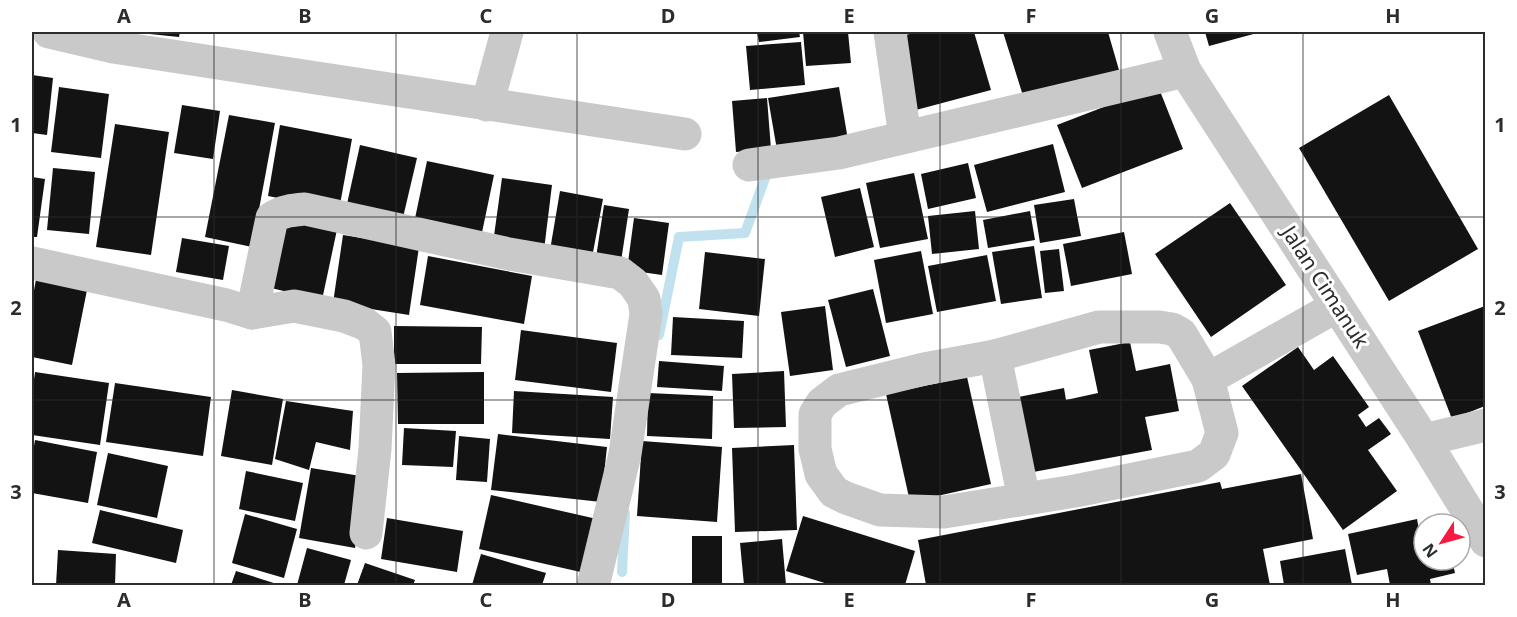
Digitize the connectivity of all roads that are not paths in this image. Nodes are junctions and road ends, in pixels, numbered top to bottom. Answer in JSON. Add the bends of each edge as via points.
{"nodes":[{"id":1,"x":49,"y":32,"type":"edge"},
{"id":2,"x":507,"y":32,"type":"edge"},
{"id":3,"x":890,"y":32,"type":"edge"},
{"id":4,"x":1170,"y":32,"type":"edge"},
{"id":5,"x":1185,"y":70,"type":"junction"},
{"id":6,"x":487,"y":105,"type":"junction"},
{"id":7,"x":685,"y":134,"type":"dead end"},
{"id":8,"x":905,"y":137,"type":"junction"},
{"id":9,"x":749,"y":165,"type":"dead end"},
{"id":10,"x":32,"y":263,"type":"edge"},
{"id":11,"x":1337,"y":306,"type":"junction"},
{"id":12,"x":252,"y":313,"type":"junction"},
{"id":13,"x":996,"y":356,"type":"junction"},
{"id":14,"x":1208,"y":379,"type":"junction"},
{"id":15,"x":1485,"y":425,"type":"edge"},
{"id":16,"x":1424,"y":440,"type":"junction"},
{"id":17,"x":1024,"y":499,"type":"junction"},
{"id":18,"x":366,"y":533,"type":"dead end"},
{"id":19,"x":1485,"y":541,"type":"edge"},
{"id":20,"x":593,"y":585,"type":"edge"}],
"edges":[{"from":1,"to":6,"type":"street","via":[[113,46]]},
{"from":2,"to":6,"type":"street"},
{"from":3,"to":8,"type":"street"},
{"from":4,"to":5,"type":"street","name":"Jalan Cimanuk"},
{"from":5,"to":8,"type":"street"},
{"from":5,"to":11,"type":"street","name":"Jalan Cimanuk"},
{"from":6,"to":7,"type":"street"},
{"from":8,"to":9,"type":"street","via":[[839,153]]},
{"from":10,"to":12,"type":"street"},
{"from":11,"to":14,"type":"street"},
{"from":11,"to":16,"type":"street","name":"Jalan Cimanuk"},
{"from":12,"to":18,"type":"street","via":[[294,306],[344,316],[375,332],[379,365]]},
{"from":12,"to":20,"type":"street","via":[[272,218],[292,210],[305,209],[509,254],[620,273],[633,283],[644,299],[646,314],[625,454]]},
{"from":13,"to":14,"type":"street","via":[[1099,327],[1159,327],[1181,334]]},
{"from":13,"to":17,"type":"street"},
{"from":13,"to":17,"type":"street","via":[[839,390],[815,414],[815,449],[821,474],[834,492],[880,510],[944,512]]},
{"from":14,"to":17,"type":"street","via":[[1222,433],[1214,454],[1198,466]]},
{"from":15,"to":16,"type":"street"},
{"from":16,"to":19,"type":"street","name":"Jalan Cimanuk"}]}
